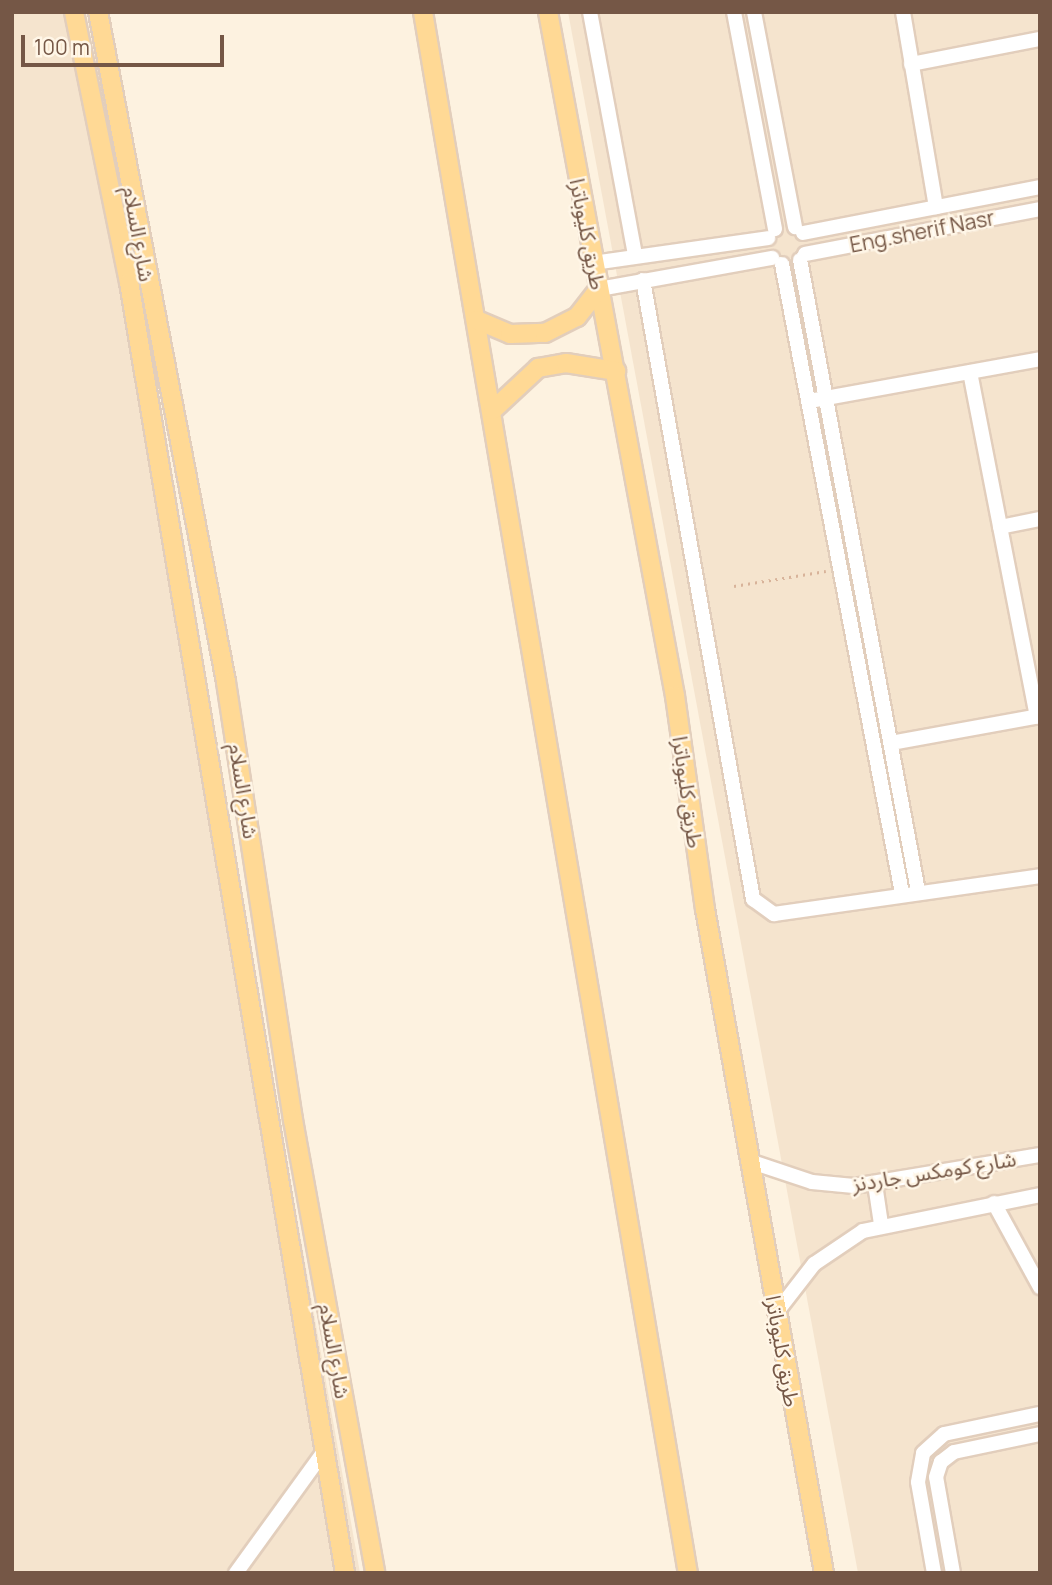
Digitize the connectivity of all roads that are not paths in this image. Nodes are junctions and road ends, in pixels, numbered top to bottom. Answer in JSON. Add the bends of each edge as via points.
{"nodes":[{"id":1,"x":74,"y":12,"type":"edge"},
{"id":2,"x":99,"y":12,"type":"edge"},
{"id":3,"x":423,"y":12,"type":"edge"},
{"id":4,"x":548,"y":12,"type":"edge"},
{"id":5,"x":590,"y":12,"type":"edge"},
{"id":6,"x":734,"y":12,"type":"edge"},
{"id":7,"x":902,"y":12,"type":"edge"},
{"id":8,"x":755,"y":18,"type":"edge"},
{"id":9,"x":737,"y":27,"type":"junction"},
{"id":10,"x":1040,"y":39,"type":"edge"},
{"id":11,"x":911,"y":64,"type":"junction"},
{"id":12,"x":1040,"y":187,"type":"edge"},
{"id":13,"x":936,"y":207,"type":"junction"},
{"id":14,"x":1040,"y":209,"type":"edge"},
{"id":15,"x":799,"y":230,"type":"junction"},
{"id":16,"x":772,"y":233,"type":"junction"},
{"id":17,"x":681,"y":251,"type":"junction"},
{"id":18,"x":635,"y":255,"type":"junction"},
{"id":19,"x":802,"y":257,"type":"junction"},
{"id":20,"x":777,"y":261,"type":"junction"},
{"id":21,"x":593,"y":263,"type":"junction"},
{"id":22,"x":685,"y":271,"type":"junction"},
{"id":23,"x":643,"y":280,"type":"junction"},
{"id":24,"x":599,"y":289,"type":"junction"},
{"id":25,"x":477,"y":320,"type":"junction"},
{"id":26,"x":1040,"y":359,"type":"edge"},
{"id":27,"x":616,"y":371,"type":"junction"},
{"id":28,"x":970,"y":372,"type":"junction"},
{"id":29,"x":825,"y":398,"type":"junction"},
{"id":30,"x":807,"y":401,"type":"junction"},
{"id":31,"x":493,"y":410,"type":"junction"},
{"id":32,"x":1040,"y":519,"type":"edge"},
{"id":33,"x":1000,"y":527,"type":"junction"},
{"id":34,"x":1039,"y":716,"type":"edge"},
{"id":35,"x":891,"y":743,"type":"junction"},
{"id":36,"x":895,"y":762,"type":"junction"},
{"id":37,"x":877,"y":764,"type":"junction"},
{"id":38,"x":1040,"y":876,"type":"edge"},
{"id":39,"x":918,"y":891,"type":"junction"},
{"id":40,"x":902,"y":893,"type":"junction"},
{"id":41,"x":293,"y":1120,"type":"junction"},
{"id":42,"x":272,"y":1123,"type":"junction"},
{"id":43,"x":1040,"y":1155,"type":"edge"},
{"id":44,"x":748,"y":1161,"type":"junction"},
{"id":45,"x":875,"y":1184,"type":"junction"},
{"id":46,"x":1040,"y":1195,"type":"edge"},
{"id":47,"x":994,"y":1203,"type":"junction"},
{"id":48,"x":881,"y":1223,"type":"junction"},
{"id":49,"x":1040,"y":1287,"type":"edge"},
{"id":50,"x":776,"y":1313,"type":"junction"},
{"id":51,"x":1040,"y":1414,"type":"edge"},
{"id":52,"x":1040,"y":1434,"type":"edge"},
{"id":53,"x":322,"y":1454,"type":"junction"},
{"id":54,"x":236,"y":1573,"type":"edge"},
{"id":55,"x":345,"y":1573,"type":"edge"},
{"id":56,"x":375,"y":1573,"type":"edge"},
{"id":57,"x":688,"y":1573,"type":"edge"},
{"id":58,"x":824,"y":1573,"type":"edge"},
{"id":59,"x":934,"y":1573,"type":"edge"},
{"id":60,"x":953,"y":1573,"type":"edge"}],
"edges":[{"from":1,"to":42,"type":"main road","name":"شارع السلام","via":[[131,296]]},
{"from":2,"to":41,"type":"main road","name":"شارع السلام","via":[[226,682]]},
{"from":3,"to":25,"type":"main road"},
{"from":4,"to":21,"type":"main road","name":"طريق كليوباترا"},
{"from":5,"to":18,"type":"street"},
{"from":6,"to":9,"type":"street"},
{"from":7,"to":11,"type":"street"},
{"from":8,"to":9,"type":"street"},
{"from":8,"to":15,"type":"street"},
{"from":9,"to":16,"type":"street"},
{"from":10,"to":11,"type":"street"},
{"from":11,"to":13,"type":"street"},
{"from":12,"to":13,"type":"street"},
{"from":13,"to":15,"type":"street"},
{"from":14,"to":19,"type":"street","name":"Eng.sherif Nasr"},
{"from":15,"to":16,"type":"street"},
{"from":15,"to":19,"type":"street"},
{"from":16,"to":17,"type":"street"},
{"from":16,"to":20,"type":"street"},
{"from":17,"to":18,"type":"street"},
{"from":17,"to":22,"type":"street"},
{"from":18,"to":21,"type":"street"},
{"from":19,"to":20,"type":"street","name":"Eng.sherif Nasr"},
{"from":19,"to":29,"type":"street"},
{"from":20,"to":22,"type":"street","name":"Eng.sherif Nasr"},
{"from":20,"to":30,"type":"street"},
{"from":21,"to":24,"type":"main road","name":"طريق كليوباترا"},
{"from":22,"to":23,"type":"street","name":"Eng.sherif Nasr"},
{"from":23,"to":24,"type":"street","name":"Eng.sherif Nasr"},
{"from":23,"to":40,"type":"street","via":[[750,894],[774,914]]},
{"from":24,"to":25,"type":"main road","via":[[577,317],[545,333],[510,334]]},
{"from":24,"to":27,"type":"main road","name":"طريق كليوباترا"},
{"from":25,"to":31,"type":"main road"},
{"from":26,"to":28,"type":"street"},
{"from":27,"to":31,"type":"main road","via":[[566,363],[538,368]]},
{"from":27,"to":44,"type":"main road","name":"طريق كليوباترا"},
{"from":28,"to":29,"type":"street"},
{"from":28,"to":33,"type":"street"},
{"from":29,"to":30,"type":"street"},
{"from":29,"to":35,"type":"street"},
{"from":30,"to":37,"type":"street"},
{"from":31,"to":57,"type":"main road","via":[[563,859]]},
{"from":32,"to":33,"type":"street"},
{"from":33,"to":34,"type":"street"},
{"from":34,"to":35,"type":"street"},
{"from":35,"to":36,"type":"street"},
{"from":36,"to":37,"type":"street"},
{"from":36,"to":39,"type":"street"},
{"from":37,"to":40,"type":"street"},
{"from":38,"to":39,"type":"street"},
{"from":39,"to":40,"type":"street"},
{"from":41,"to":42,"type":"main road"},
{"from":41,"to":56,"type":"main road","name":"شارع السلام"},
{"from":42,"to":53,"type":"main road","name":"شارع السلام"},
{"from":43,"to":45,"type":"street","name":"شارع كومكس جاردنز"},
{"from":44,"to":45,"type":"street","name":"شارع كومكس جاردنز","via":[[812,1182]]},
{"from":44,"to":50,"type":"main road","name":"طريق كليوباترا"},
{"from":45,"to":48,"type":"street"},
{"from":46,"to":47,"type":"street","name":"شارع كومكس جاردنز"},
{"from":47,"to":48,"type":"street","name":"شارع كومكس جاردنز"},
{"from":47,"to":49,"type":"street"},
{"from":48,"to":50,"type":"street","name":"شارع كومكس جاردنز","via":[[829,1251]]},
{"from":50,"to":58,"type":"main road","name":"طريق كليوباترا"},
{"from":51,"to":59,"type":"street","via":[[944,1434],[923,1453],[918,1482]]},
{"from":52,"to":60,"type":"street","via":[[954,1452],[940,1462],[936,1477]]},
{"from":53,"to":54,"type":"street"},
{"from":53,"to":55,"type":"main road","name":"شارع السلام"}]}
